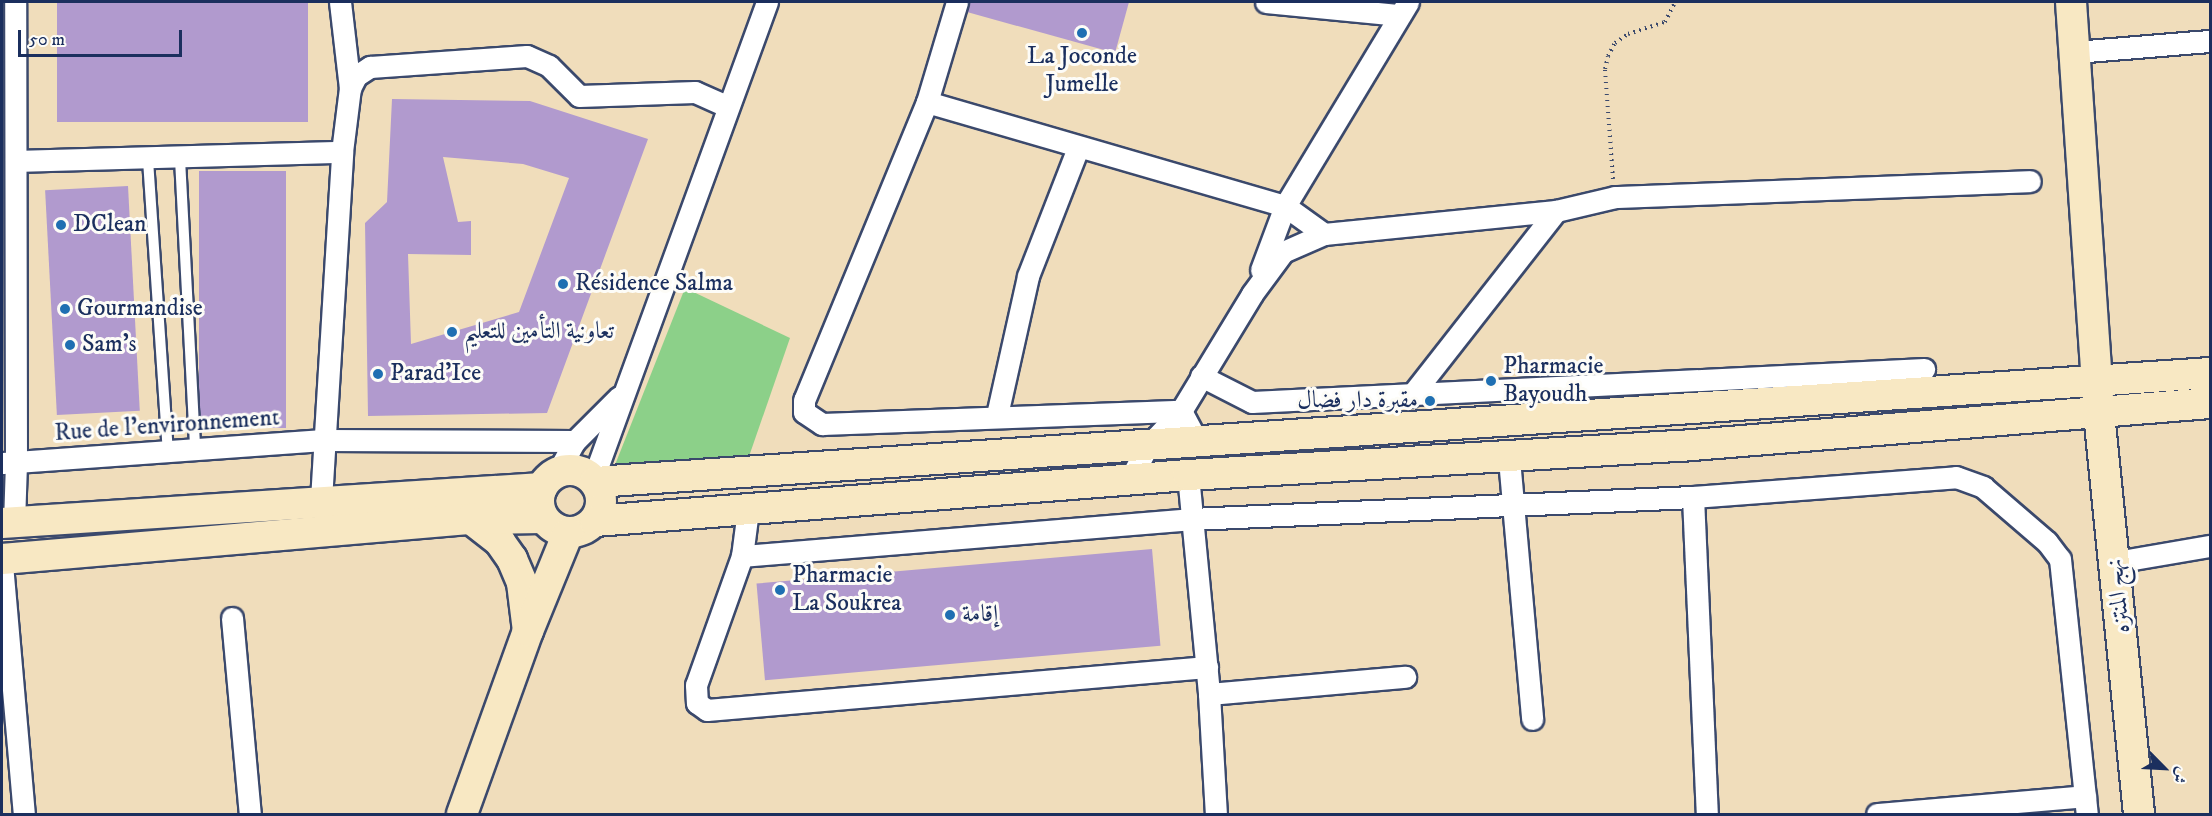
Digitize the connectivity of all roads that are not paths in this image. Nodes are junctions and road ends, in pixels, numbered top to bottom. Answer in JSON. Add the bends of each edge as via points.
{"nodes":[{"id":1,"x":15,"y":2,"type":"edge"},
{"id":2,"x":340,"y":2,"type":"edge"},
{"id":3,"x":767,"y":2,"type":"edge"},
{"id":4,"x":957,"y":2,"type":"edge"},
{"id":5,"x":1266,"y":2,"type":"edge"},
{"id":6,"x":2071,"y":2,"type":"edge"},
{"id":7,"x":1403,"y":8,"type":"edge"},
{"id":8,"x":2211,"y":42,"type":"edge"},
{"id":9,"x":2075,"y":52,"type":"junction"},
{"id":10,"x":350,"y":88,"type":"junction"},
{"id":11,"x":927,"y":102,"type":"junction"},
{"id":12,"x":728,"y":106,"type":"junction"},
{"id":13,"x":1078,"y":148,"type":"junction"},
{"id":14,"x":342,"y":152,"type":"junction"},
{"id":15,"x":180,"y":159,"type":"junction"},
{"id":16,"x":148,"y":160,"type":"junction"},
{"id":17,"x":16,"y":161,"type":"junction"},
{"id":18,"x":2030,"y":181,"type":"dead end"},
{"id":19,"x":1285,"y":206,"type":"junction"},
{"id":20,"x":1556,"y":211,"type":"junction"},
{"id":21,"x":1324,"y":234,"type":"junction"},
{"id":22,"x":1252,"y":294,"type":"junction"},
{"id":23,"x":1924,"y":369,"type":"dead end"},
{"id":24,"x":2211,"y":373,"type":"edge"},
{"id":25,"x":1201,"y":376,"type":"junction"},
{"id":26,"x":2097,"y":378,"type":"junction"},
{"id":27,"x":622,"y":394,"type":"junction"},
{"id":28,"x":1411,"y":396,"type":"junction"},
{"id":29,"x":2211,"y":403,"type":"edge"},
{"id":30,"x":1181,"y":411,"type":"junction"},
{"id":31,"x":2099,"y":413,"type":"junction"},
{"id":32,"x":997,"y":415,"type":"junction"},
{"id":33,"x":323,"y":440,"type":"junction"},
{"id":34,"x":575,"y":441,"type":"junction"},
{"id":35,"x":1198,"y":443,"type":"junction"},
{"id":36,"x":1147,"y":447,"type":"junction"},
{"id":37,"x":195,"y":450,"type":"junction"},
{"id":38,"x":168,"y":452,"type":"junction"},
{"id":39,"x":1509,"y":459,"type":"junction"},
{"id":40,"x":9,"y":463,"type":"edge"},
{"id":41,"x":1188,"y":475,"type":"junction"},
{"id":42,"x":550,"y":480,"type":"junction"},
{"id":43,"x":594,"y":481,"type":"junction"},
{"id":44,"x":1129,"y":481,"type":"junction"},
{"id":45,"x":1693,"y":497,"type":"junction"},
{"id":46,"x":321,"y":500,"type":"junction"},
{"id":47,"x":1513,"y":503,"type":"junction"},
{"id":48,"x":748,"y":510,"type":"junction"},
{"id":49,"x":471,"y":519,"type":"junction"},
{"id":50,"x":1191,"y":519,"type":"junction"},
{"id":51,"x":8,"y":523,"type":"edge"},
{"id":52,"x":569,"y":524,"type":"junction"},
{"id":53,"x":2211,"y":546,"type":"edge"},
{"id":54,"x":742,"y":556,"type":"junction"},
{"id":55,"x":2,"y":559,"type":"edge"},
{"id":56,"x":2116,"y":562,"type":"junction"},
{"id":57,"x":2,"y":564,"type":"edge"},
{"id":58,"x":232,"y":618,"type":"dead end"},
{"id":59,"x":528,"y":631,"type":"junction"},
{"id":60,"x":1207,"y":668,"type":"junction"},
{"id":61,"x":1405,"y":677,"type":"dead end"},
{"id":62,"x":1209,"y":694,"type":"junction"},
{"id":63,"x":1532,"y":719,"type":"dead end"},
{"id":64,"x":2086,"y":805,"type":"edge"},
{"id":65,"x":24,"y":814,"type":"edge"},
{"id":66,"x":250,"y":814,"type":"edge"},
{"id":67,"x":462,"y":814,"type":"edge"},
{"id":68,"x":1216,"y":814,"type":"edge"},
{"id":69,"x":1707,"y":814,"type":"edge"},
{"id":70,"x":1877,"y":814,"type":"edge"},
{"id":71,"x":2139,"y":814,"type":"edge"}],
"edges":[{"from":1,"to":17,"type":"street"},
{"from":2,"to":10,"type":"street"},
{"from":3,"to":12,"type":"street"},
{"from":4,"to":11,"type":"street"},
{"from":5,"to":7,"type":"street"},
{"from":6,"to":9,"type":"main road","name":"نهج المنتزه"},
{"from":7,"to":19,"type":"street"},
{"from":8,"to":9,"type":"street"},
{"from":9,"to":26,"type":"main road","name":"نهج المنتزه"},
{"from":10,"to":12,"type":"street","via":[[356,76],[370,67],[527,56],[549,66],[579,96],[695,92]]},
{"from":10,"to":14,"type":"street"},
{"from":11,"to":13,"type":"street"},
{"from":11,"to":32,"type":"street","via":[[804,399],[804,412],[822,424]]},
{"from":12,"to":27,"type":"street"},
{"from":13,"to":19,"type":"street"},
{"from":13,"to":32,"type":"street","via":[[1028,276]]},
{"from":14,"to":15,"type":"street"},
{"from":14,"to":33,"type":"street"},
{"from":15,"to":16,"type":"street"},
{"from":15,"to":37,"type":"lane"},
{"from":16,"to":17,"type":"street"},
{"from":16,"to":38,"type":"lane"},
{"from":17,"to":40,"type":"street"},
{"from":18,"to":20,"type":"street","via":[[1615,197]]},
{"from":19,"to":21,"type":"street"},
{"from":19,"to":22,"type":"street"},
{"from":20,"to":21,"type":"street"},
{"from":20,"to":28,"type":"street"},
{"from":21,"to":22,"type":"street","via":[[1283,252]]},
{"from":22,"to":25,"type":"street"},
{"from":23,"to":28,"type":"street"},
{"from":24,"to":26,"type":"main road"},
{"from":25,"to":28,"type":"street","via":[[1252,402]]},
{"from":25,"to":30,"type":"street"},
{"from":26,"to":31,"type":"main road","name":"نهج المنتزه"},
{"from":26,"to":35,"type":"main road"},
{"from":27,"to":34,"type":"street"},
{"from":27,"to":43,"type":"street"},
{"from":29,"to":31,"type":"main road"},
{"from":30,"to":32,"type":"street"},
{"from":30,"to":35,"type":"street"},
{"from":30,"to":36,"type":"street"},
{"from":31,"to":39,"type":"main road"},
{"from":31,"to":56,"type":"main road","name":"نهج المنتزه"},
{"from":33,"to":34,"type":"street","name":"Rue de l'environnement"},
{"from":33,"to":37,"type":"street","name":"Rue de l'environnement"},
{"from":33,"to":46,"type":"street"},
{"from":34,"to":42,"type":"street"},
{"from":35,"to":36,"type":"main road"},
{"from":36,"to":43,"type":"main road"},
{"from":36,"to":44,"type":"street"},
{"from":37,"to":38,"type":"street","name":"Rue de l'environnement"},
{"from":38,"to":40,"type":"street","name":"Rue de l'environnement"},
{"from":39,"to":41,"type":"main road"},
{"from":39,"to":47,"type":"street"},
{"from":40,"to":51,"type":"street"},
{"from":41,"to":44,"type":"main road"},
{"from":41,"to":50,"type":"street"},
{"from":42,"to":43,"type":"main road","via":[[582,472]]},
{"from":42,"to":46,"type":"main road"},
{"from":42,"to":52,"type":"main road","via":[[539,508]]},
{"from":43,"to":52,"type":"main road","via":[[602,502]]},
{"from":44,"to":48,"type":"main road"},
{"from":45,"to":47,"type":"street"},
{"from":45,"to":64,"type":"street","via":[[1956,477],[1983,487],[2048,542],[2060,559]]},
{"from":45,"to":69,"type":"street"},
{"from":46,"to":51,"type":"main road"},
{"from":47,"to":50,"type":"street"},
{"from":47,"to":63,"type":"street"},
{"from":48,"to":52,"type":"main road"},
{"from":48,"to":54,"type":"street"},
{"from":49,"to":52,"type":"main road"},
{"from":49,"to":55,"type":"main road"},
{"from":49,"to":59,"type":"main road","via":[[500,542],[512,559],[522,583]]},
{"from":50,"to":54,"type":"street"},
{"from":50,"to":60,"type":"street"},
{"from":52,"to":59,"type":"main road"},
{"from":53,"to":56,"type":"street"},
{"from":54,"to":60,"type":"street","via":[[696,686],[698,703],[707,710]]},
{"from":56,"to":71,"type":"main road","name":"نهج المنتزه"},
{"from":57,"to":65,"type":"street"},
{"from":58,"to":66,"type":"street"},
{"from":59,"to":67,"type":"main road"},
{"from":60,"to":62,"type":"street"},
{"from":61,"to":62,"type":"street"},
{"from":62,"to":68,"type":"street"},
{"from":64,"to":70,"type":"street"}]}
